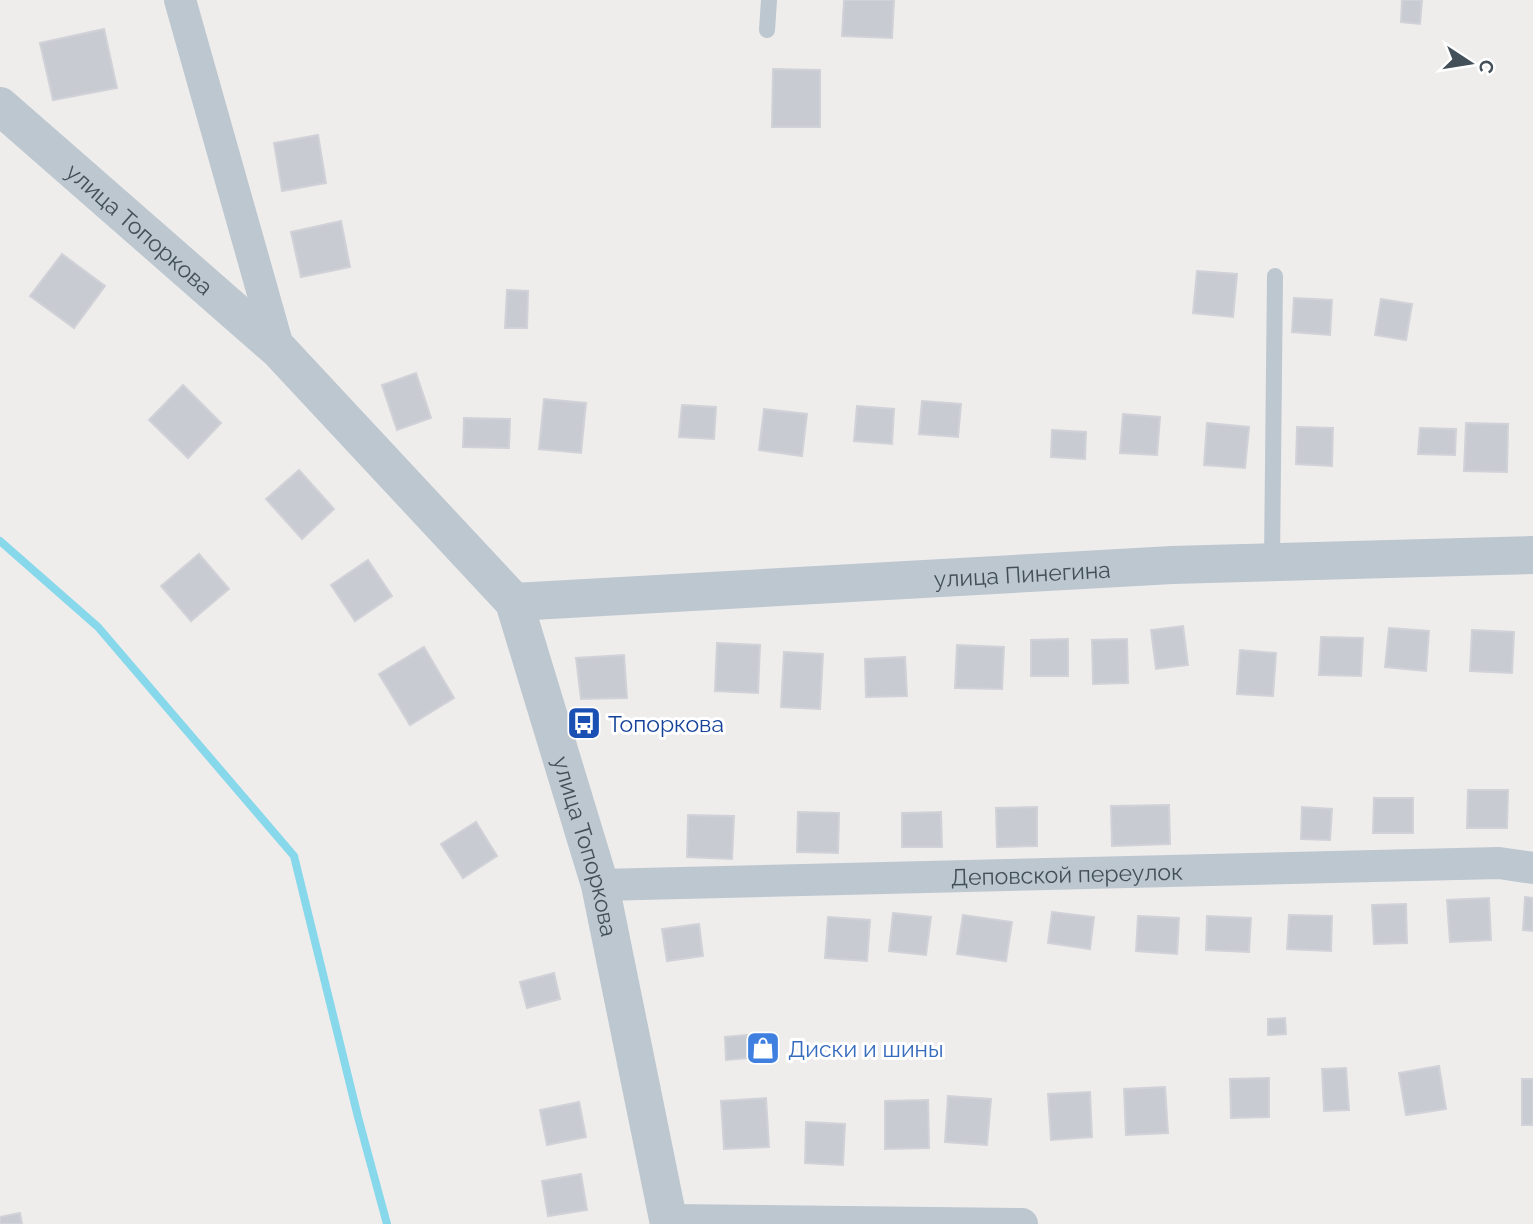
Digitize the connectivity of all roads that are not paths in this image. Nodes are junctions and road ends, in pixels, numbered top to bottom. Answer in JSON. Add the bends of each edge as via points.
{"nodes":[{"id":1,"x":180,"y":0,"type":"edge"},
{"id":2,"x":769,"y":0,"type":"edge"},
{"id":3,"x":767,"y":30,"type":"dead end"},
{"id":4,"x":0,"y":106,"type":"edge"},
{"id":5,"x":1275,"y":276,"type":"dead end"},
{"id":6,"x":279,"y":350,"type":"junction"},
{"id":7,"x":1533,"y":555,"type":"edge"},
{"id":8,"x":1272,"y":561,"type":"junction"},
{"id":9,"x":513,"y":602,"type":"junction"},
{"id":10,"x":1533,"y":867,"type":"edge"},
{"id":11,"x":600,"y":885,"type":"junction"},
{"id":12,"x":669,"y":1222,"type":"edge"},
{"id":13,"x":1022,"y":1224,"type":"edge"}],
"edges":[{"from":1,"to":6,"type":"street","name":"улица Топоркова"},
{"from":2,"to":3,"type":"lane"},
{"from":4,"to":6,"type":"street","name":"улица Топоркова"},
{"from":5,"to":8,"type":"lane"},
{"from":6,"to":9,"type":"street","name":"улица Топоркова"},
{"from":7,"to":8,"type":"street","name":"улица Пинегина"},
{"from":8,"to":9,"type":"street","name":"улица Пинегина"},
{"from":9,"to":11,"type":"street","name":"улица Топоркова"},
{"from":10,"to":11,"type":"street","name":"Деповской переулок","via":[[1499,863]]},
{"from":11,"to":12,"type":"street","name":"улица Топоркова"},
{"from":12,"to":13,"type":"street"}]}
